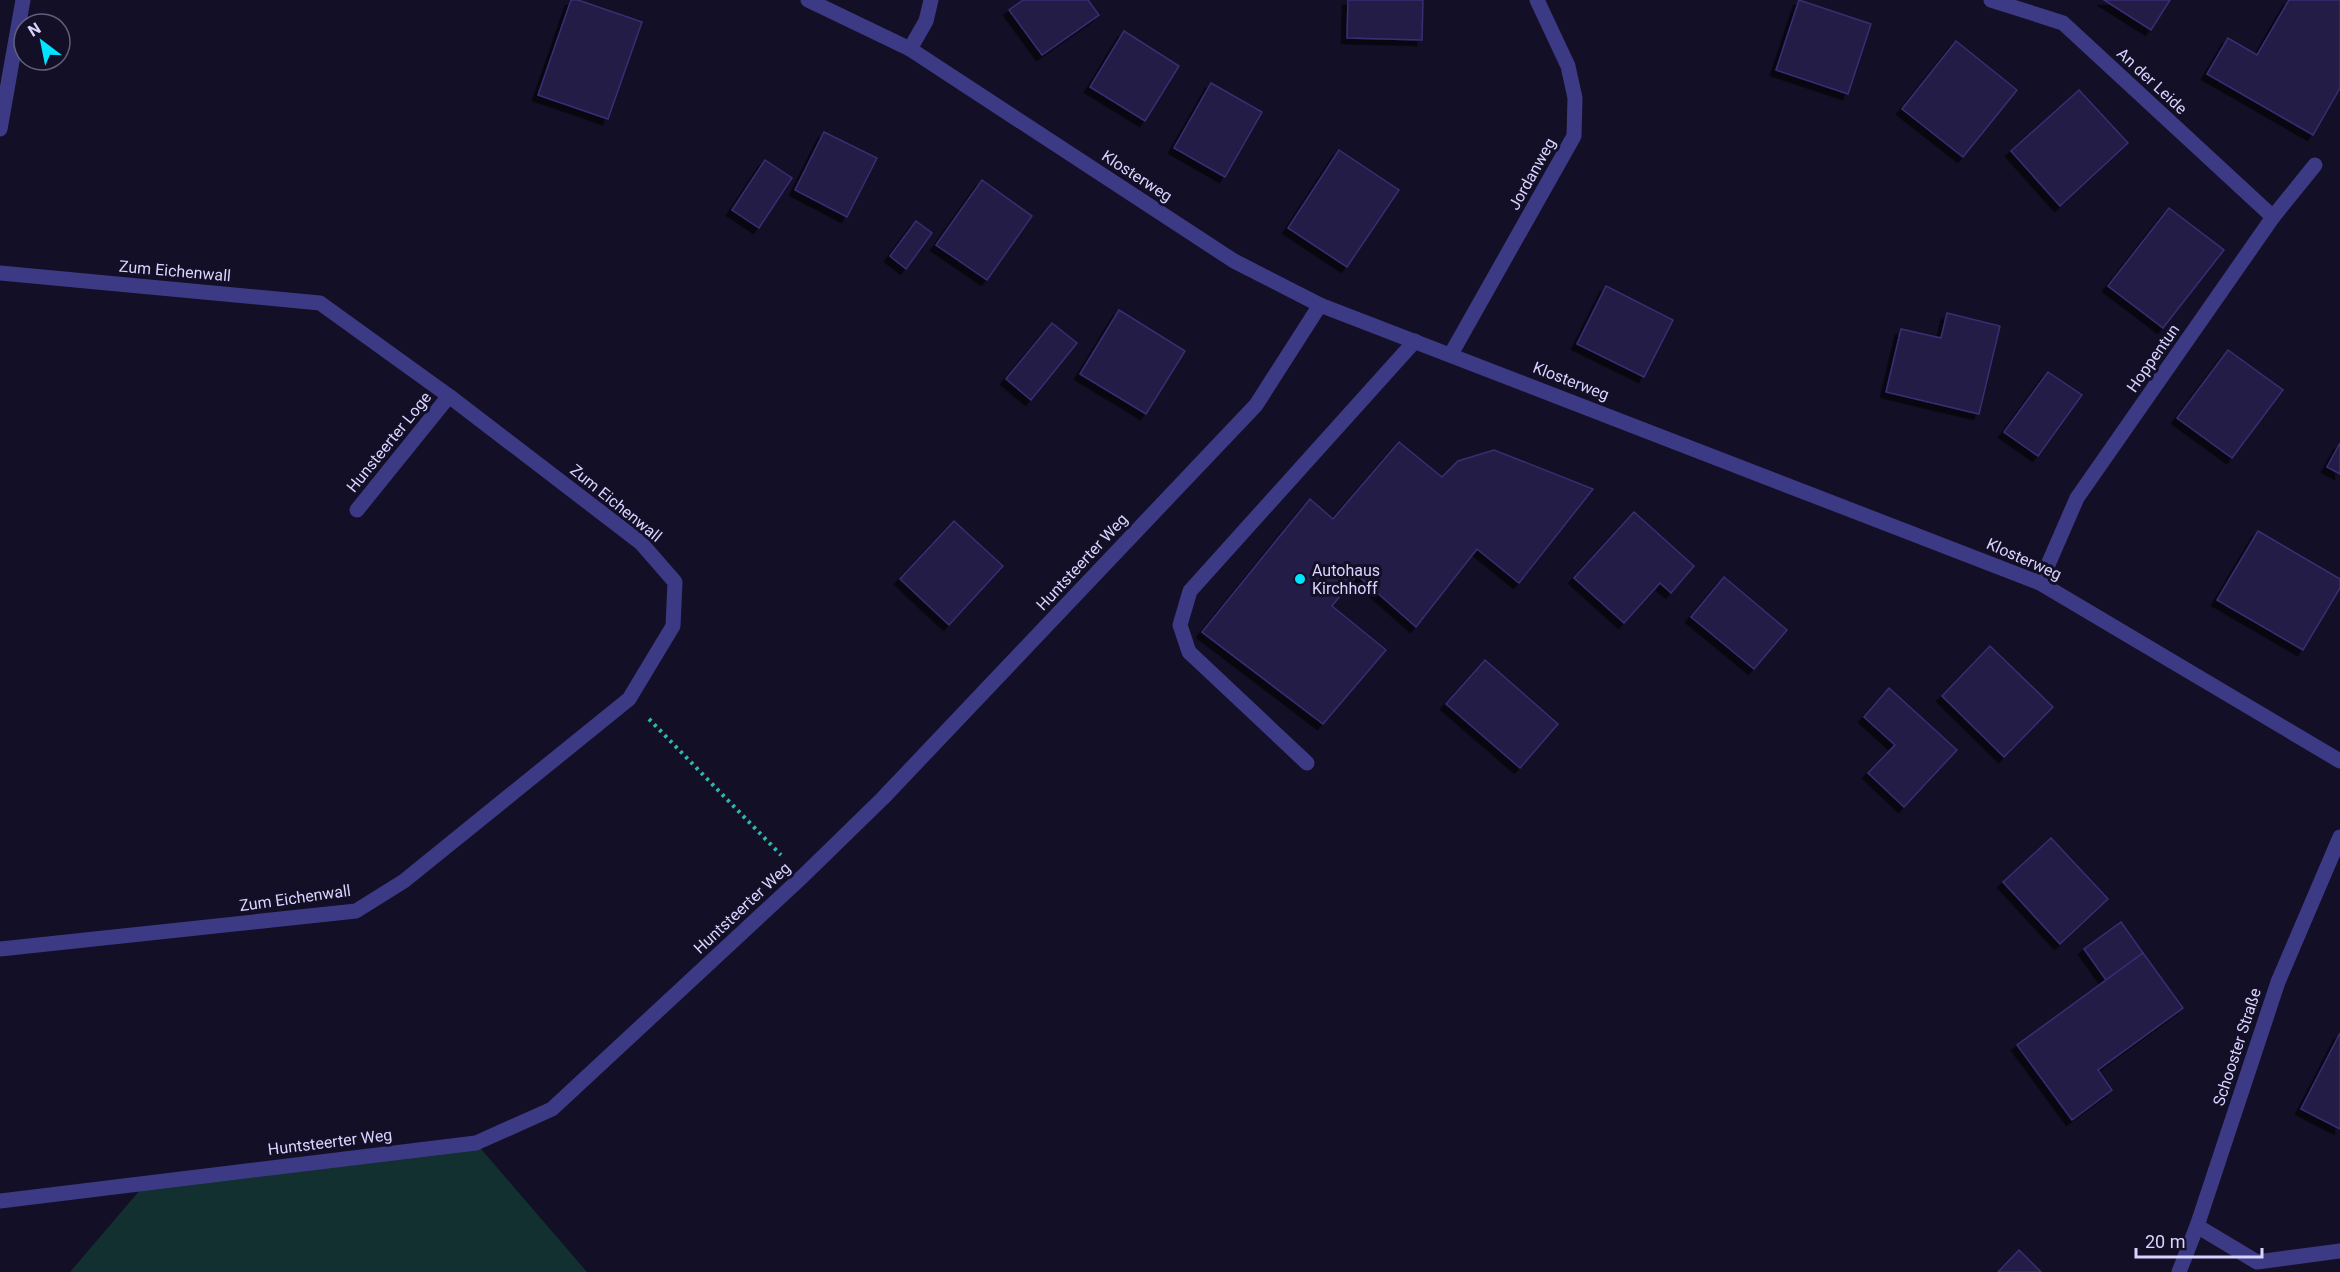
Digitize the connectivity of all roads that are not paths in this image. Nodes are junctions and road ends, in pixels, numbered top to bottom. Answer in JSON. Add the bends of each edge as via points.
{"nodes":[{"id":1,"x":23,"y":0,"type":"edge"},
{"id":2,"x":808,"y":0,"type":"edge"},
{"id":3,"x":931,"y":0,"type":"edge"},
{"id":4,"x":1538,"y":0,"type":"edge"},
{"id":5,"x":1991,"y":0,"type":"edge"},
{"id":6,"x":910,"y":49,"type":"junction"},
{"id":7,"x":0,"y":129,"type":"edge"},
{"id":8,"x":2315,"y":165,"type":"dead end"},
{"id":9,"x":2273,"y":217,"type":"junction"},
{"id":10,"x":0,"y":273,"type":"edge"},
{"id":11,"x":1320,"y":305,"type":"junction"},
{"id":12,"x":1415,"y":341,"type":"junction"},
{"id":13,"x":1451,"y":354,"type":"junction"},
{"id":14,"x":449,"y":396,"type":"junction"},
{"id":15,"x":357,"y":510,"type":"dead end"},
{"id":16,"x":2040,"y":583,"type":"junction"},
{"id":17,"x":2340,"y":761,"type":"edge"},
{"id":18,"x":1307,"y":763,"type":"dead end"},
{"id":19,"x":2340,"y":837,"type":"edge"},
{"id":20,"x":0,"y":949,"type":"edge"},
{"id":21,"x":0,"y":1201,"type":"edge"},
{"id":22,"x":2197,"y":1226,"type":"junction"},
{"id":23,"x":2340,"y":1251,"type":"edge"},
{"id":24,"x":2179,"y":1272,"type":"edge"}],
"edges":[{"from":1,"to":7,"type":"street"},
{"from":2,"to":6,"type":"street","name":"Klosterweg"},
{"from":3,"to":6,"type":"street","via":[[926,21]]},
{"from":4,"to":13,"type":"street","name":"Jordanweg","via":[[1568,66],[1575,98],[1574,136]]},
{"from":5,"to":9,"type":"street","name":"An der Leide","via":[[2063,23]]},
{"from":6,"to":11,"type":"street","name":"Klosterweg","via":[[1234,261]]},
{"from":8,"to":9,"type":"street","name":"Hoppentun"},
{"from":9,"to":16,"type":"street","name":"Hoppentun","via":[[2077,498]]},
{"from":10,"to":14,"type":"street","name":"Zum Eichenwall","via":[[320,303]]},
{"from":11,"to":12,"type":"street","name":"Klosterweg"},
{"from":11,"to":21,"type":"street","name":"Huntsteerter Weg","via":[[1256,405],[883,798],[552,1108],[476,1143]]},
{"from":12,"to":13,"type":"street","name":"Klosterweg"},
{"from":12,"to":18,"type":"street","via":[[1190,591],[1180,625],[1189,652]]},
{"from":13,"to":16,"type":"street","name":"Klosterweg"},
{"from":14,"to":15,"type":"street","name":"Hunsteerter Loge"},
{"from":14,"to":20,"type":"street","name":"Zum Eichenwall","via":[[641,543],[675,582],[673,626],[629,699],[404,881],[356,911]]},
{"from":16,"to":17,"type":"street","name":"Klosterweg"},
{"from":19,"to":22,"type":"street","name":"Schooster Straße","via":[[2278,982]]},
{"from":22,"to":23,"type":"street","via":[[2257,1262]]},
{"from":22,"to":24,"type":"street","name":"Schooster Straße"}]}
